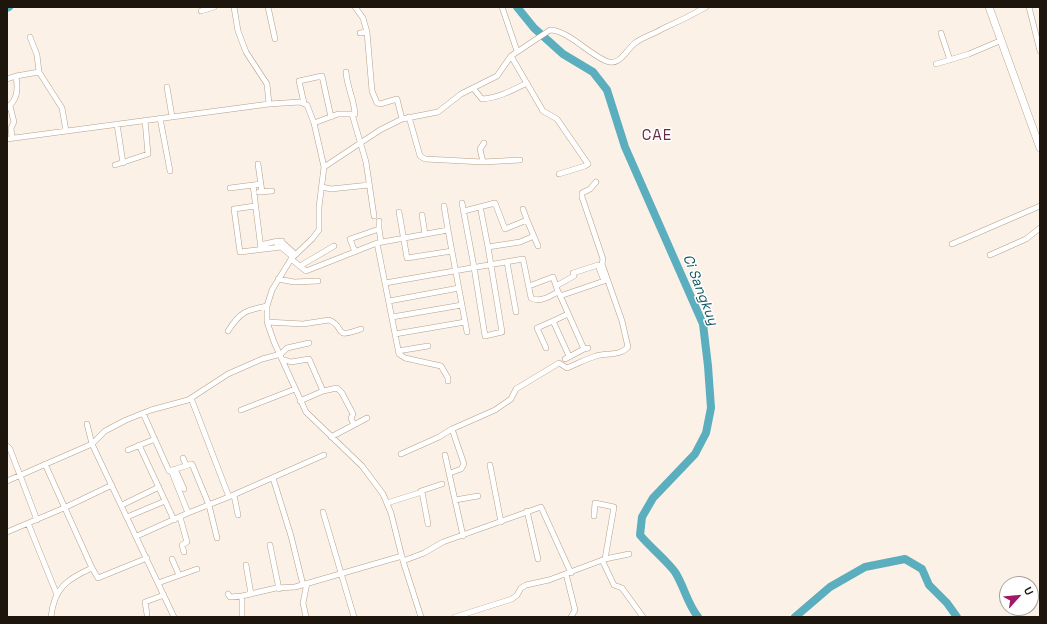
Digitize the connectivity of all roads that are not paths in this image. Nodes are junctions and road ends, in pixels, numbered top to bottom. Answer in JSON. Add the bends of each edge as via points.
{"nodes":[{"id":1,"x":214,"y":7,"type":"edge"},
{"id":2,"x":234,"y":7,"type":"edge"},
{"id":3,"x":268,"y":7,"type":"edge"},
{"id":4,"x":356,"y":7,"type":"edge"},
{"id":5,"x":502,"y":7,"type":"edge"},
{"id":6,"x":706,"y":7,"type":"edge"},
{"id":7,"x":990,"y":7,"type":"edge"},
{"id":8,"x":1029,"y":7,"type":"edge"},
{"id":9,"x":201,"y":11,"type":"dead end"},
{"id":10,"x":367,"y":32,"type":"junction"},
{"id":11,"x":360,"y":33,"type":"dead end"},
{"id":12,"x":941,"y":33,"type":"dead end"},
{"id":13,"x":30,"y":37,"type":"dead end"},
{"id":14,"x":275,"y":39,"type":"dead end"},
{"id":15,"x":1002,"y":40,"type":"junction"},
{"id":16,"x":517,"y":51,"type":"junction"},
{"id":17,"x":1040,"y":51,"type":"edge"},
{"id":18,"x":512,"y":56,"type":"junction"},
{"id":19,"x":950,"y":60,"type":"junction"},
{"id":20,"x":936,"y":64,"type":"dead end"},
{"id":21,"x":39,"y":72,"type":"junction"},
{"id":22,"x":346,"y":72,"type":"dead end"},
{"id":23,"x":16,"y":76,"type":"junction"},
{"id":24,"x":7,"y":79,"type":"edge"},
{"id":25,"x":527,"y":83,"type":"junction"},
{"id":26,"x":167,"y":87,"type":"dead end"},
{"id":27,"x":473,"y":88,"type":"junction"},
{"id":28,"x":304,"y":103,"type":"junction"},
{"id":29,"x":269,"y":104,"type":"junction"},
{"id":30,"x":8,"y":107,"type":"edge"},
{"id":31,"x":352,"y":114,"type":"junction"},
{"id":32,"x":172,"y":117,"type":"junction"},
{"id":33,"x":409,"y":117,"type":"junction"},
{"id":34,"x":160,"y":118,"type":"junction"},
{"id":35,"x":331,"y":118,"type":"junction"},
{"id":36,"x":402,"y":119,"type":"junction"},
{"id":37,"x":145,"y":120,"type":"junction"},
{"id":38,"x":314,"y":123,"type":"junction"},
{"id":39,"x":118,"y":124,"type":"junction"},
{"id":40,"x":66,"y":131,"type":"junction"},
{"id":41,"x":10,"y":138,"type":"edge"},
{"id":42,"x":361,"y":142,"type":"junction"},
{"id":43,"x":484,"y":143,"type":"dead end"},
{"id":44,"x":1040,"y":148,"type":"edge"},
{"id":45,"x":520,"y":160,"type":"dead end"},
{"id":46,"x":124,"y":162,"type":"junction"},
{"id":47,"x":483,"y":162,"type":"junction"},
{"id":48,"x":258,"y":164,"type":"dead end"},
{"id":49,"x":115,"y":165,"type":"dead end"},
{"id":50,"x":324,"y":167,"type":"junction"},
{"id":51,"x":170,"y":171,"type":"dead end"},
{"id":52,"x":559,"y":174,"type":"dead end"},
{"id":53,"x":596,"y":182,"type":"dead end"},
{"id":54,"x":261,"y":184,"type":"junction"},
{"id":55,"x":253,"y":185,"type":"junction"},
{"id":56,"x":369,"y":185,"type":"junction"},
{"id":57,"x":322,"y":187,"type":"junction"},
{"id":58,"x":230,"y":188,"type":"dead end"},
{"id":59,"x":272,"y":191,"type":"dead end"},
{"id":60,"x":262,"y":192,"type":"junction"},
{"id":61,"x":254,"y":193,"type":"junction"},
{"id":62,"x":462,"y":203,"type":"dead end"},
{"id":63,"x":255,"y":206,"type":"junction"},
{"id":64,"x":444,"y":206,"type":"dead end"},
{"id":65,"x":1040,"y":206,"type":"edge"},
{"id":66,"x":523,"y":209,"type":"dead end"},
{"id":67,"x":464,"y":211,"type":"junction"},
{"id":68,"x":481,"y":211,"type":"dead end"},
{"id":69,"x":399,"y":212,"type":"dead end"},
{"id":70,"x":422,"y":215,"type":"dead end"},
{"id":71,"x":374,"y":216,"type":"dead end"},
{"id":72,"x":378,"y":220,"type":"dead end"},
{"id":73,"x":527,"y":220,"type":"junction"},
{"id":74,"x":1040,"y":228,"type":"edge"},
{"id":75,"x":379,"y":229,"type":"junction"},
{"id":76,"x":448,"y":230,"type":"junction"},
{"id":77,"x":425,"y":234,"type":"junction"},
{"id":78,"x":534,"y":236,"type":"junction"},
{"id":79,"x":403,"y":238,"type":"junction"},
{"id":80,"x":379,"y":243,"type":"junction"},
{"id":81,"x":952,"y":244,"type":"dead end"},
{"id":82,"x":334,"y":246,"type":"dead end"},
{"id":83,"x":538,"y":246,"type":"dead end"},
{"id":84,"x":261,"y":247,"type":"junction"},
{"id":85,"x":488,"y":247,"type":"junction"},
{"id":86,"x":452,"y":251,"type":"junction"},
{"id":87,"x":355,"y":252,"type":"junction"},
{"id":88,"x":990,"y":255,"type":"dead end"},
{"id":89,"x":293,"y":257,"type":"junction"},
{"id":90,"x":507,"y":262,"type":"junction"},
{"id":91,"x":491,"y":265,"type":"junction"},
{"id":92,"x":300,"y":266,"type":"junction"},
{"id":93,"x":474,"y":267,"type":"junction"},
{"id":94,"x":455,"y":270,"type":"junction"},
{"id":95,"x":278,"y":279,"type":"junction"},
{"id":96,"x":318,"y":281,"type":"dead end"},
{"id":97,"x":385,"y":283,"type":"junction"},
{"id":98,"x":529,"y":286,"type":"junction"},
{"id":99,"x":556,"y":286,"type":"junction"},
{"id":100,"x":459,"y":288,"type":"junction"},
{"id":101,"x":559,"y":294,"type":"junction"},
{"id":102,"x":389,"y":301,"type":"junction"},
{"id":103,"x":462,"y":305,"type":"junction"},
{"id":104,"x":267,"y":306,"type":"junction"},
{"id":105,"x":516,"y":312,"type":"dead end"},
{"id":106,"x":568,"y":314,"type":"junction"},
{"id":107,"x":392,"y":318,"type":"junction"},
{"id":108,"x":553,"y":321,"type":"junction"},
{"id":109,"x":267,"y":322,"type":"junction"},
{"id":110,"x":465,"y":322,"type":"junction"},
{"id":111,"x":361,"y":329,"type":"dead end"},
{"id":112,"x":228,"y":332,"type":"dead end"},
{"id":113,"x":467,"y":332,"type":"dead end"},
{"id":114,"x":395,"y":334,"type":"junction"},
{"id":115,"x":309,"y":343,"type":"dead end"},
{"id":116,"x":428,"y":346,"type":"dead end"},
{"id":117,"x":546,"y":348,"type":"dead end"},
{"id":118,"x":398,"y":351,"type":"junction"},
{"id":119,"x":281,"y":356,"type":"junction"},
{"id":120,"x":448,"y":381,"type":"dead end"},
{"id":121,"x":295,"y":389,"type":"junction"},
{"id":122,"x":323,"y":391,"type":"junction"},
{"id":123,"x":191,"y":398,"type":"junction"},
{"id":124,"x":300,"y":401,"type":"junction"},
{"id":125,"x":241,"y":410,"type":"dead end"},
{"id":126,"x":143,"y":413,"type":"junction"},
{"id":127,"x":367,"y":418,"type":"dead end"},
{"id":128,"x":87,"y":424,"type":"dead end"},
{"id":129,"x":354,"y":425,"type":"junction"},
{"id":130,"x":452,"y":429,"type":"junction"},
{"id":131,"x":330,"y":437,"type":"junction"},
{"id":132,"x":155,"y":439,"type":"junction"},
{"id":133,"x":92,"y":444,"type":"junction"},
{"id":134,"x":139,"y":445,"type":"junction"},
{"id":135,"x":7,"y":446,"type":"edge"},
{"id":136,"x":128,"y":450,"type":"dead end"},
{"id":137,"x":401,"y":454,"type":"dead end"},
{"id":138,"x":324,"y":455,"type":"dead end"},
{"id":139,"x":445,"y":455,"type":"dead end"},
{"id":140,"x":183,"y":458,"type":"dead end"},
{"id":141,"x":45,"y":464,"type":"junction"},
{"id":142,"x":186,"y":465,"type":"junction"},
{"id":143,"x":490,"y":465,"type":"dead end"},
{"id":144,"x":173,"y":470,"type":"junction"},
{"id":145,"x":450,"y":473,"type":"junction"},
{"id":146,"x":20,"y":476,"type":"junction"},
{"id":147,"x":273,"y":478,"type":"junction"},
{"id":148,"x":7,"y":481,"type":"edge"},
{"id":149,"x":442,"y":484,"type":"dead end"},
{"id":150,"x":112,"y":485,"type":"junction"},
{"id":151,"x":159,"y":487,"type":"junction"},
{"id":152,"x":184,"y":489,"type":"dead end"},
{"id":153,"x":421,"y":491,"type":"junction"},
{"id":154,"x":232,"y":496,"type":"junction"},
{"id":155,"x":478,"y":496,"type":"dead end"},
{"id":156,"x":455,"y":500,"type":"junction"},
{"id":157,"x":166,"y":501,"type":"junction"},
{"id":158,"x":387,"y":503,"type":"junction"},
{"id":159,"x":122,"y":505,"type":"junction"},
{"id":160,"x":209,"y":505,"type":"junction"},
{"id":161,"x":64,"y":508,"type":"junction"},
{"id":162,"x":527,"y":511,"type":"junction"},
{"id":163,"x":323,"y":512,"type":"dead end"},
{"id":164,"x":188,"y":513,"type":"junction"},
{"id":165,"x":238,"y":515,"type":"dead end"},
{"id":166,"x":594,"y":516,"type":"dead end"},
{"id":167,"x":127,"y":517,"type":"junction"},
{"id":168,"x":180,"y":517,"type":"junction"},
{"id":169,"x":37,"y":520,"type":"junction"},
{"id":170,"x":174,"y":520,"type":"junction"},
{"id":171,"x":501,"y":522,"type":"junction"},
{"id":172,"x":28,"y":523,"type":"junction"},
{"id":173,"x":428,"y":524,"type":"dead end"},
{"id":174,"x":7,"y":532,"type":"edge"},
{"id":175,"x":137,"y":536,"type":"junction"},
{"id":176,"x":463,"y":536,"type":"junction"},
{"id":177,"x":217,"y":538,"type":"dead end"},
{"id":178,"x":270,"y":546,"type":"dead end"},
{"id":179,"x":184,"y":552,"type":"dead end"},
{"id":180,"x":629,"y":554,"type":"dead end"},
{"id":181,"x":147,"y":558,"type":"junction"},
{"id":182,"x":402,"y":558,"type":"junction"},
{"id":183,"x":172,"y":559,"type":"dead end"},
{"id":184,"x":538,"y":559,"type":"dead end"},
{"id":185,"x":604,"y":559,"type":"junction"},
{"id":186,"x":246,"y":565,"type":"dead end"},
{"id":187,"x":92,"y":568,"type":"junction"},
{"id":188,"x":197,"y":570,"type":"dead end"},
{"id":189,"x":341,"y":572,"type":"junction"},
{"id":190,"x":569,"y":574,"type":"junction"},
{"id":191,"x":179,"y":575,"type":"junction"},
{"id":192,"x":158,"y":584,"type":"junction"},
{"id":193,"x":305,"y":584,"type":"junction"},
{"id":194,"x":279,"y":589,"type":"junction"},
{"id":195,"x":164,"y":594,"type":"junction"},
{"id":196,"x":228,"y":594,"type":"dead end"},
{"id":197,"x":251,"y":594,"type":"junction"},
{"id":198,"x":57,"y":595,"type":"junction"},
{"id":199,"x":242,"y":596,"type":"junction"},
{"id":200,"x":146,"y":614,"type":"dead end"},
{"id":201,"x":51,"y":617,"type":"edge"},
{"id":202,"x":174,"y":617,"type":"edge"},
{"id":203,"x":242,"y":617,"type":"edge"},
{"id":204,"x":306,"y":617,"type":"edge"},
{"id":205,"x":354,"y":617,"type":"edge"},
{"id":206,"x":421,"y":617,"type":"edge"},
{"id":207,"x":455,"y":617,"type":"edge"},
{"id":208,"x":571,"y":617,"type":"edge"},
{"id":209,"x":643,"y":617,"type":"edge"}],
"edges":[{"from":1,"to":9,"type":"street"},
{"from":2,"to":29,"type":"street","via":[[243,44],[267,84]]},
{"from":3,"to":14,"type":"street"},
{"from":4,"to":10,"type":"street"},
{"from":5,"to":16,"type":"street"},
{"from":6,"to":16,"type":"street","via":[[635,43],[621,59],[614,62],[607,62],[561,32],[550,30]]},
{"from":7,"to":15,"type":"main road"},
{"from":8,"to":17,"type":"street"},
{"from":10,"to":11,"type":"street"},
{"from":10,"to":36,"type":"street","via":[[372,91],[377,103],[380,104],[397,99]]},
{"from":12,"to":19,"type":"street"},
{"from":13,"to":21,"type":"street","via":[[37,55]]},
{"from":15,"to":19,"type":"street"},
{"from":15,"to":44,"type":"main road"},
{"from":16,"to":18,"type":"street"},
{"from":18,"to":25,"type":"street"},
{"from":18,"to":27,"type":"street","via":[[497,76]]},
{"from":19,"to":20,"type":"street"},
{"from":21,"to":23,"type":"street"},
{"from":21,"to":40,"type":"street","via":[[62,108]]},
{"from":22,"to":31,"type":"street","via":[[347,86],[354,104],[355,113]]},
{"from":23,"to":24,"type":"street"},
{"from":23,"to":30,"type":"street","via":[[18,89],[15,101]]},
{"from":25,"to":27,"type":"street","via":[[486,99],[479,97]]},
{"from":25,"to":52,"type":"street","via":[[544,111],[557,119],[588,164]]},
{"from":26,"to":32,"type":"street"},
{"from":27,"to":33,"type":"street","via":[[438,112]]},
{"from":28,"to":29,"type":"street"},
{"from":28,"to":35,"type":"street","via":[[299,81],[322,76]]},
{"from":28,"to":38,"type":"street","via":[[309,108]]},
{"from":29,"to":32,"type":"street"},
{"from":30,"to":41,"type":"street","via":[[14,122]]},
{"from":31,"to":35,"type":"street","via":[[341,114]]},
{"from":31,"to":42,"type":"street"},
{"from":32,"to":34,"type":"street"},
{"from":33,"to":36,"type":"street"},
{"from":33,"to":47,"type":"street","via":[[422,158]]},
{"from":34,"to":37,"type":"street"},
{"from":34,"to":51,"type":"street"},
{"from":35,"to":38,"type":"street"},
{"from":36,"to":42,"type":"street"},
{"from":37,"to":39,"type":"street"},
{"from":37,"to":46,"type":"street","via":[[148,154]]},
{"from":38,"to":50,"type":"street"},
{"from":39,"to":40,"type":"street"},
{"from":39,"to":46,"type":"street"},
{"from":40,"to":41,"type":"street"},
{"from":42,"to":50,"type":"street"},
{"from":42,"to":56,"type":"street"},
{"from":43,"to":47,"type":"street","via":[[480,149]]},
{"from":45,"to":47,"type":"street"},
{"from":46,"to":49,"type":"street"},
{"from":48,"to":54,"type":"street"},
{"from":50,"to":57,"type":"street"},
{"from":53,"to":130,"type":"street","via":[[582,193],[582,197],[628,347],[616,354],[583,360],[568,368],[559,363],[516,389],[511,399],[488,414]]},
{"from":54,"to":55,"type":"street"},
{"from":54,"to":60,"type":"street"},
{"from":55,"to":58,"type":"street"},
{"from":55,"to":61,"type":"street"},
{"from":56,"to":57,"type":"street","via":[[331,189]]},
{"from":56,"to":71,"type":"street"},
{"from":57,"to":89,"type":"street","via":[[319,230]]},
{"from":59,"to":60,"type":"street"},
{"from":60,"to":61,"type":"street"},
{"from":61,"to":63,"type":"street"},
{"from":62,"to":67,"type":"street"},
{"from":63,"to":84,"type":"street"},
{"from":63,"to":84,"type":"street","via":[[234,209],[240,252]]},
{"from":64,"to":76,"type":"street"},
{"from":65,"to":81,"type":"street"},
{"from":66,"to":73,"type":"street"},
{"from":67,"to":73,"type":"street","via":[[495,203],[505,229]]},
{"from":67,"to":93,"type":"street"},
{"from":68,"to":85,"type":"street"},
{"from":69,"to":79,"type":"street"},
{"from":70,"to":77,"type":"street"},
{"from":72,"to":75,"type":"street"},
{"from":73,"to":78,"type":"street"},
{"from":74,"to":88,"type":"street","via":[[1026,239]]},
{"from":75,"to":80,"type":"street"},
{"from":75,"to":87,"type":"street","via":[[350,239]]},
{"from":76,"to":77,"type":"street"},
{"from":76,"to":86,"type":"street"},
{"from":77,"to":79,"type":"street"},
{"from":78,"to":83,"type":"street"},
{"from":78,"to":85,"type":"street","via":[[520,242]]},
{"from":79,"to":80,"type":"street"},
{"from":79,"to":86,"type":"street","via":[[407,258]]},
{"from":80,"to":87,"type":"street"},
{"from":80,"to":97,"type":"street"},
{"from":82,"to":92,"type":"street"},
{"from":84,"to":89,"type":"street","via":[[280,245]]},
{"from":85,"to":91,"type":"street"},
{"from":86,"to":94,"type":"street"},
{"from":87,"to":92,"type":"street","via":[[306,271]]},
{"from":89,"to":92,"type":"street"},
{"from":89,"to":95,"type":"street"},
{"from":90,"to":91,"type":"street"},
{"from":90,"to":98,"type":"street","via":[[523,259]]},
{"from":90,"to":105,"type":"street"},
{"from":91,"to":93,"type":"street"},
{"from":91,"to":93,"type":"street","via":[[502,332],[485,336]]},
{"from":93,"to":94,"type":"street"},
{"from":94,"to":97,"type":"street"},
{"from":94,"to":100,"type":"street"},
{"from":95,"to":96,"type":"street","via":[[294,282]]},
{"from":95,"to":104,"type":"street"},
{"from":97,"to":102,"type":"street"},
{"from":98,"to":99,"type":"street","via":[[552,277]]},
{"from":98,"to":101,"type":"street","via":[[531,298],[536,301]]},
{"from":99,"to":101,"type":"street"},
{"from":99,"to":101,"type":"street","via":[[574,276],[573,273],[598,265],[604,281]]},
{"from":100,"to":102,"type":"street"},
{"from":100,"to":103,"type":"street"},
{"from":101,"to":106,"type":"street"},
{"from":102,"to":107,"type":"street"},
{"from":103,"to":107,"type":"street"},
{"from":103,"to":110,"type":"street"},
{"from":104,"to":109,"type":"street"},
{"from":104,"to":112,"type":"street","via":[[246,311],[235,320]]},
{"from":106,"to":108,"type":"street"},
{"from":106,"to":108,"type":"street","via":[[586,348],[567,358]]},
{"from":107,"to":114,"type":"street"},
{"from":108,"to":117,"type":"street","via":[[537,328]]},
{"from":109,"to":111,"type":"street","via":[[303,324],[329,320],[342,333]]},
{"from":109,"to":119,"type":"street"},
{"from":110,"to":113,"type":"street"},
{"from":110,"to":114,"type":"street"},
{"from":114,"to":118,"type":"street"},
{"from":115,"to":119,"type":"street","via":[[287,348]]},
{"from":116,"to":118,"type":"street"},
{"from":118,"to":120,"type":"street","via":[[405,358],[441,366]]},
{"from":119,"to":121,"type":"street"},
{"from":119,"to":122,"type":"street","via":[[291,362],[309,359]]},
{"from":119,"to":123,"type":"street","via":[[262,359],[228,374]]},
{"from":121,"to":124,"type":"street"},
{"from":121,"to":125,"type":"street"},
{"from":122,"to":124,"type":"street"},
{"from":122,"to":129,"type":"street","via":[[337,388],[341,391],[353,414],[351,418]]},
{"from":123,"to":126,"type":"street"},
{"from":123,"to":154,"type":"street"},
{"from":124,"to":131,"type":"street","via":[[311,419]]},
{"from":126,"to":132,"type":"street"},
{"from":126,"to":133,"type":"street","via":[[110,428]]},
{"from":127,"to":129,"type":"street"},
{"from":128,"to":133,"type":"street"},
{"from":129,"to":131,"type":"street"},
{"from":130,"to":137,"type":"street"},
{"from":130,"to":145,"type":"street","via":[[464,464],[461,469]]},
{"from":131,"to":158,"type":"street","via":[[362,466],[377,484]]},
{"from":132,"to":134,"type":"street"},
{"from":132,"to":144,"type":"street","via":[[169,471]]},
{"from":133,"to":141,"type":"street"},
{"from":133,"to":150,"type":"street"},
{"from":134,"to":136,"type":"street"},
{"from":134,"to":151,"type":"street"},
{"from":135,"to":146,"type":"street"},
{"from":138,"to":147,"type":"street"},
{"from":139,"to":145,"type":"street"},
{"from":140,"to":142,"type":"street"},
{"from":141,"to":146,"type":"street"},
{"from":141,"to":161,"type":"street"},
{"from":142,"to":144,"type":"street"},
{"from":142,"to":160,"type":"street","via":[[192,464]]},
{"from":143,"to":171,"type":"street"},
{"from":144,"to":152,"type":"street"},
{"from":144,"to":164,"type":"street"},
{"from":145,"to":156,"type":"street"},
{"from":146,"to":148,"type":"street"},
{"from":146,"to":169,"type":"street"},
{"from":147,"to":154,"type":"street"},
{"from":147,"to":193,"type":"street"},
{"from":149,"to":153,"type":"street"},
{"from":150,"to":159,"type":"street"},
{"from":150,"to":161,"type":"street"},
{"from":151,"to":157,"type":"street"},
{"from":151,"to":159,"type":"street"},
{"from":153,"to":158,"type":"street"},
{"from":153,"to":173,"type":"street"},
{"from":154,"to":160,"type":"street"},
{"from":154,"to":165,"type":"street"},
{"from":155,"to":156,"type":"street"},
{"from":156,"to":176,"type":"street"},
{"from":157,"to":167,"type":"street"},
{"from":157,"to":170,"type":"street"},
{"from":158,"to":182,"type":"street"},
{"from":159,"to":167,"type":"street"},
{"from":160,"to":164,"type":"street"},
{"from":160,"to":177,"type":"street"},
{"from":161,"to":169,"type":"street"},
{"from":161,"to":187,"type":"street"},
{"from":162,"to":171,"type":"street"},
{"from":162,"to":184,"type":"street"},
{"from":162,"to":190,"type":"street","via":[[542,508]]},
{"from":163,"to":189,"type":"street"},
{"from":164,"to":168,"type":"street"},
{"from":166,"to":185,"type":"street","via":[[595,504],[614,507]]},
{"from":167,"to":175,"type":"street"},
{"from":168,"to":170,"type":"street"},
{"from":168,"to":179,"type":"street","via":[[187,542],[182,546]]},
{"from":169,"to":172,"type":"street"},
{"from":170,"to":175,"type":"street"},
{"from":171,"to":176,"type":"street"},
{"from":172,"to":174,"type":"street"},
{"from":172,"to":198,"type":"street"},
{"from":175,"to":181,"type":"street"},
{"from":176,"to":182,"type":"street","via":[[424,553]]},
{"from":178,"to":194,"type":"street"},
{"from":180,"to":185,"type":"street"},
{"from":181,"to":187,"type":"street","via":[[98,578]]},
{"from":181,"to":192,"type":"street"},
{"from":182,"to":189,"type":"street"},
{"from":182,"to":206,"type":"street"},
{"from":183,"to":191,"type":"street"},
{"from":185,"to":190,"type":"street"},
{"from":185,"to":209,"type":"street","via":[[614,584],[622,588]]},
{"from":186,"to":197,"type":"street"},
{"from":187,"to":198,"type":"street","via":[[69,578]]},
{"from":188,"to":191,"type":"street"},
{"from":189,"to":193,"type":"street"},
{"from":189,"to":205,"type":"street"},
{"from":190,"to":207,"type":"street","via":[[526,585],[512,599]]},
{"from":190,"to":208,"type":"street","via":[[575,610]]},
{"from":191,"to":192,"type":"street"},
{"from":192,"to":195,"type":"street"},
{"from":193,"to":194,"type":"street"},
{"from":193,"to":204,"type":"street","via":[[303,603]]},
{"from":194,"to":197,"type":"street"},
{"from":195,"to":200,"type":"street","via":[[145,602]]},
{"from":195,"to":202,"type":"street"},
{"from":196,"to":199,"type":"street","via":[[230,597]]},
{"from":197,"to":199,"type":"street"},
{"from":198,"to":201,"type":"street","via":[[52,604]]},
{"from":199,"to":203,"type":"street"}]}
